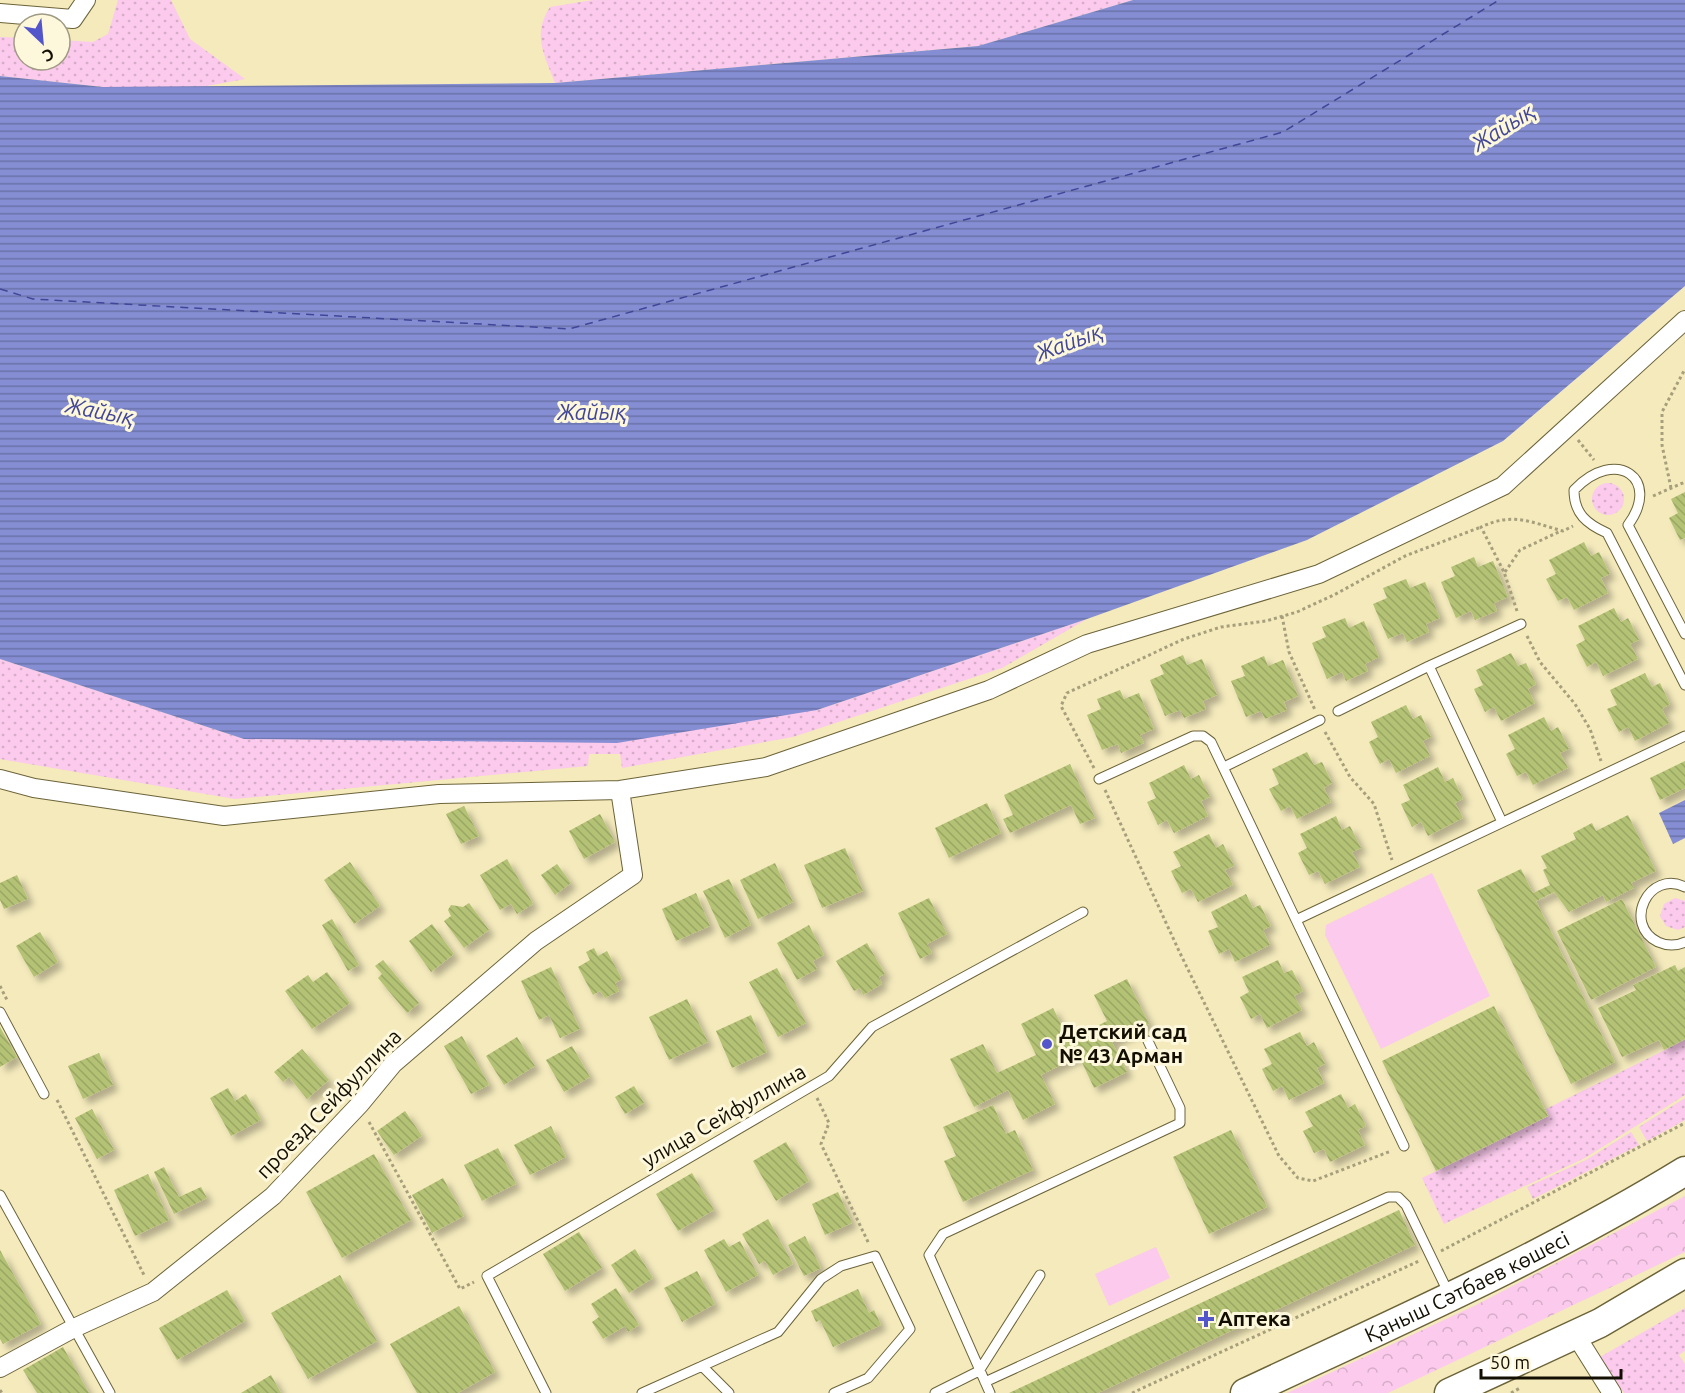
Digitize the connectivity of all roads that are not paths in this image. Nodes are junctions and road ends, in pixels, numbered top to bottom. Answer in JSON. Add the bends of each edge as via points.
{"nodes":[{"id":1,"x":86,"y":0,"type":"edge"},
{"id":2,"x":0,"y":13,"type":"edge"},
{"id":3,"x":1685,"y":320,"type":"edge"},
{"id":4,"x":1521,"y":624,"type":"road end"},
{"id":5,"x":1685,"y":634,"type":"edge"},
{"id":6,"x":1429,"y":666,"type":"junction"},
{"id":7,"x":1685,"y":685,"type":"edge"},
{"id":8,"x":1338,"y":711,"type":"dead end"},
{"id":9,"x":1320,"y":720,"type":"road end"},
{"id":10,"x":1685,"y":736,"type":"edge"},
{"id":11,"x":1224,"y":767,"type":"junction"},
{"id":12,"x":0,"y":779,"type":"edge"},
{"id":13,"x":1099,"y":779,"type":"road end"},
{"id":14,"x":620,"y":790,"type":"junction"},
{"id":15,"x":1502,"y":822,"type":"junction"},
{"id":16,"x":1685,"y":886,"type":"edge"},
{"id":17,"x":1083,"y":912,"type":"dead end"},
{"id":18,"x":1296,"y":920,"type":"junction"},
{"id":19,"x":1685,"y":942,"type":"edge"},
{"id":20,"x":0,"y":1012,"type":"edge"},
{"id":21,"x":1148,"y":1041,"type":"dead end"},
{"id":22,"x":48,"y":1093,"type":"road end"},
{"id":23,"x":1404,"y":1146,"type":"road end"},
{"id":24,"x":1685,"y":1171,"type":"edge"},
{"id":25,"x":0,"y":1195,"type":"edge"},
{"id":26,"x":1040,"y":1275,"type":"dead end"},
{"id":27,"x":1681,"y":1280,"type":"edge"},
{"id":28,"x":1451,"y":1298,"type":"junction"},
{"id":29,"x":74,"y":1328,"type":"junction"},
{"id":30,"x":1575,"y":1334,"type":"junction"},
{"id":31,"x":702,"y":1366,"type":"junction"},
{"id":32,"x":0,"y":1368,"type":"edge"},
{"id":33,"x":979,"y":1371,"type":"junction"},
{"id":34,"x":985,"y":1382,"type":"junction"},
{"id":35,"x":110,"y":1393,"type":"edge"},
{"id":36,"x":546,"y":1393,"type":"edge"},
{"id":37,"x":642,"y":1393,"type":"edge"},
{"id":38,"x":729,"y":1393,"type":"edge"},
{"id":39,"x":834,"y":1393,"type":"edge"},
{"id":40,"x":935,"y":1393,"type":"edge"},
{"id":41,"x":990,"y":1393,"type":"edge"},
{"id":42,"x":1245,"y":1393,"type":"edge"},
{"id":43,"x":1449,"y":1393,"type":"edge"},
{"id":44,"x":1612,"y":1393,"type":"edge"}],
"edges":[{"from":1,"to":2,"type":"street","via":[[73,19]]},
{"from":3,"to":14,"type":"street","via":[[1503,486],[1319,574],[1087,644],[989,690],[766,767]]},
{"from":4,"to":6,"type":"lane"},
{"from":5,"to":7,"type":"lane","via":[[1628,525],[1640,502],[1639,489],[1629,472],[1618,468],[1599,470],[1574,490],[1574,502],[1584,521],[1607,534]]},
{"from":6,"to":8,"type":"lane"},
{"from":6,"to":15,"type":"lane"},
{"from":9,"to":11,"type":"lane"},
{"from":10,"to":15,"type":"lane"},
{"from":11,"to":13,"type":"lane","via":[[1211,742],[1203,736],[1193,736]]},
{"from":11,"to":18,"type":"lane"},
{"from":12,"to":14,"type":"street","via":[[33,788],[224,816],[439,794]]},
{"from":14,"to":29,"type":"street","name":"проезд Сейфуллина","via":[[633,875],[536,941],[393,1064],[273,1196],[153,1292]]},
{"from":15,"to":18,"type":"lane"},
{"from":16,"to":19,"type":"lane","via":[[1661,884],[1648,893],[1641,908],[1642,925],[1651,938],[1666,945]]},
{"from":17,"to":36,"type":"lane","name":"улица Сейфуллина","via":[[872,1027],[829,1076],[487,1276]]},
{"from":18,"to":23,"type":"lane"},
{"from":20,"to":22,"type":"lane"},
{"from":21,"to":33,"type":"lane","via":[[1180,1108],[1180,1123],[943,1234],[929,1255]]},
{"from":24,"to":28,"type":"main road","name":"Қаныш Сәтбаев көшесі","via":[[1633,1203]]},
{"from":25,"to":29,"type":"lane"},
{"from":26,"to":33,"type":"lane"},
{"from":27,"to":30,"type":"main road"},
{"from":28,"to":34,"type":"lane","via":[[1406,1205],[1398,1197],[1388,1197]]},
{"from":28,"to":42,"type":"main road","name":"Қаныш Сәтбаев көшесі"},
{"from":29,"to":32,"type":"street","name":"проезд Сейфуллина"},
{"from":29,"to":35,"type":"lane"},
{"from":30,"to":43,"type":"main road"},
{"from":30,"to":44,"type":"street"},
{"from":31,"to":37,"type":"lane"},
{"from":31,"to":38,"type":"lane"},
{"from":31,"to":39,"type":"lane","via":[[778,1332],[821,1279],[841,1266],[874,1256],[910,1329],[868,1378]]},
{"from":33,"to":34,"type":"lane"},
{"from":33,"to":40,"type":"lane"},
{"from":34,"to":41,"type":"lane"}]}
